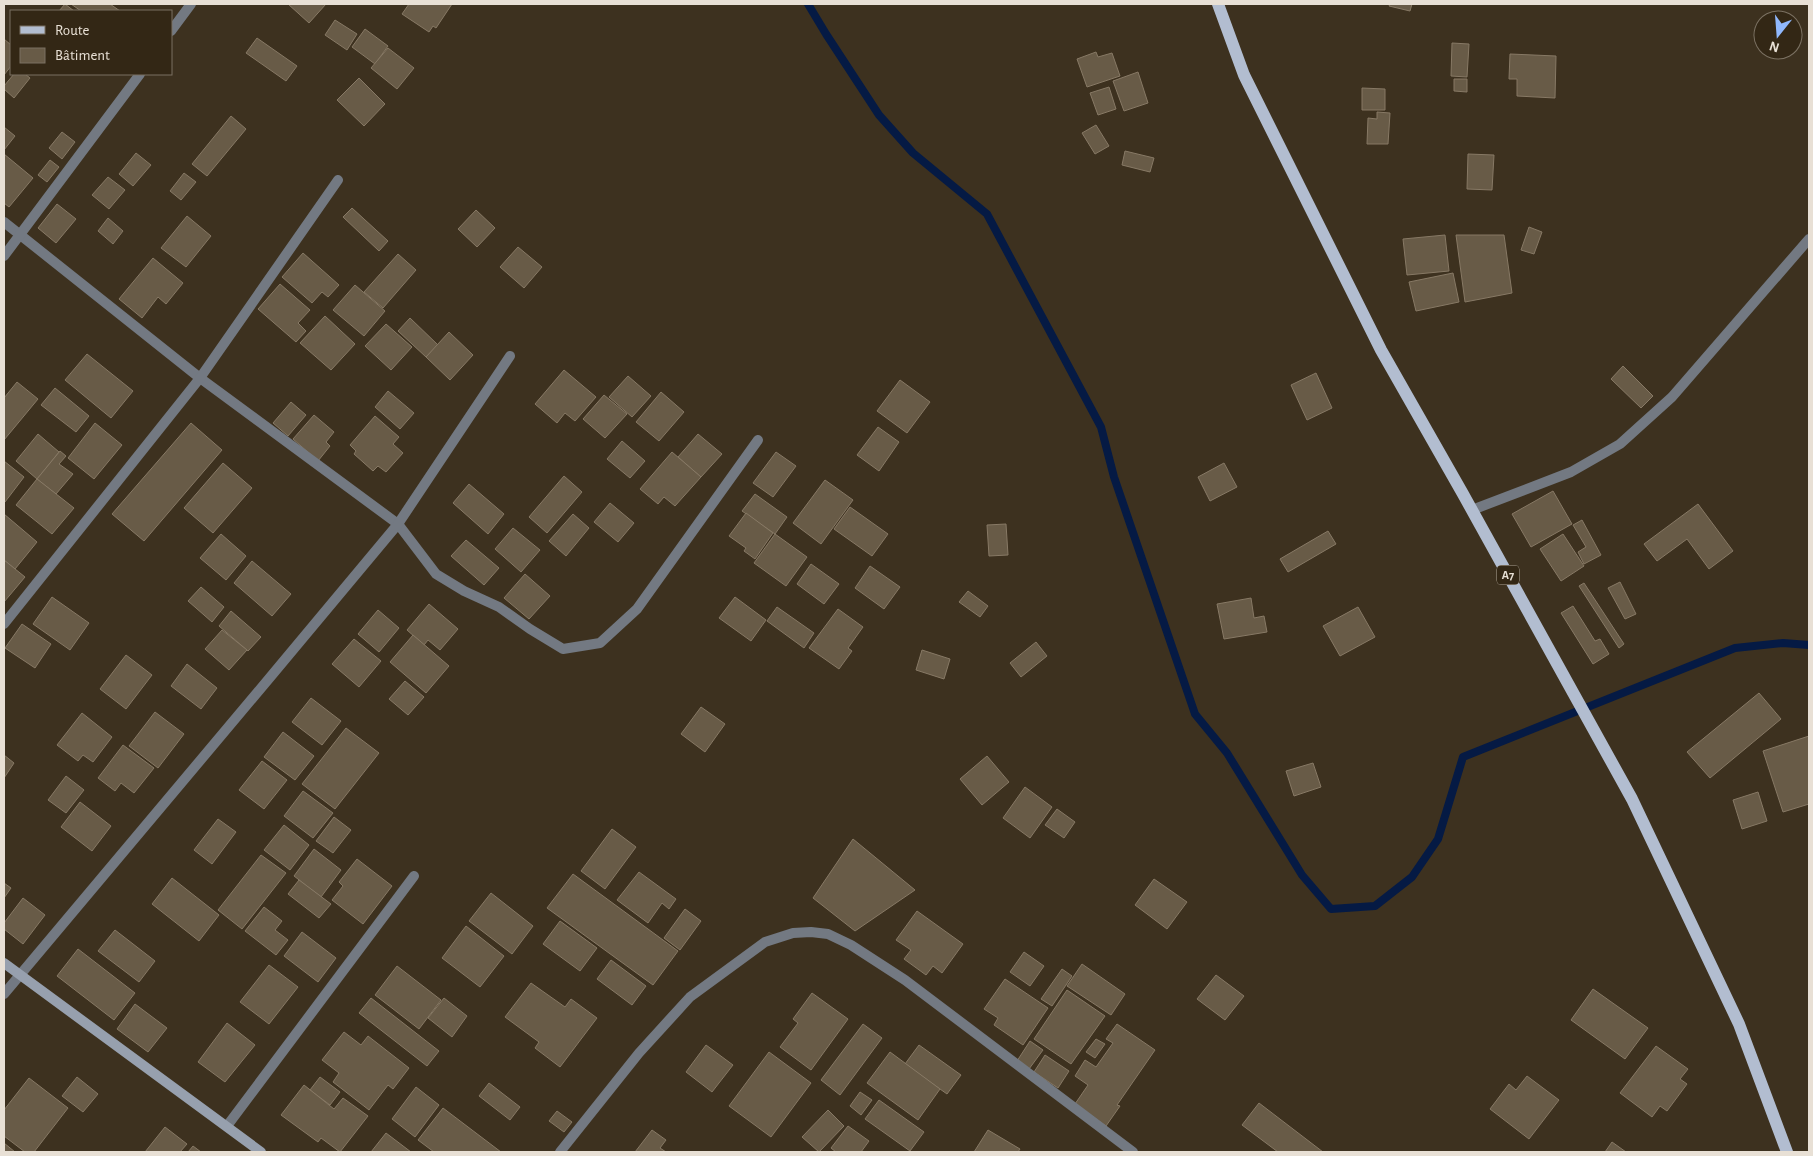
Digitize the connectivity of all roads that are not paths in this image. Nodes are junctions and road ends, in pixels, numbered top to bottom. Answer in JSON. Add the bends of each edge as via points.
{"nodes":[{"id":1,"x":191,"y":4,"type":"edge"},
{"id":2,"x":1218,"y":4,"type":"edge"},
{"id":3,"x":172,"y":30,"type":"edge"},
{"id":4,"x":139,"y":75,"type":"edge"},
{"id":5,"x":338,"y":180,"type":"dead end"},
{"id":6,"x":4,"y":222,"type":"edge"},
{"id":7,"x":20,"y":236,"type":"junction"},
{"id":8,"x":1809,"y":239,"type":"edge"},
{"id":9,"x":4,"y":256,"type":"edge"},
{"id":10,"x":510,"y":356,"type":"dead end"},
{"id":11,"x":200,"y":378,"type":"junction"},
{"id":12,"x":758,"y":440,"type":"dead end"},
{"id":13,"x":1472,"y":510,"type":"junction"},
{"id":14,"x":398,"y":524,"type":"junction"},
{"id":15,"x":4,"y":624,"type":"edge"},
{"id":16,"x":414,"y":876,"type":"dead end"},
{"id":17,"x":4,"y":962,"type":"edge"},
{"id":18,"x":19,"y":974,"type":"junction"},
{"id":19,"x":4,"y":994,"type":"edge"},
{"id":20,"x":227,"y":1126,"type":"junction"},
{"id":21,"x":261,"y":1152,"type":"edge"},
{"id":22,"x":560,"y":1152,"type":"edge"},
{"id":23,"x":1133,"y":1152,"type":"edge"},
{"id":24,"x":1787,"y":1152,"type":"edge"}],
"edges":[{"from":1,"to":3,"type":"street"},
{"from":2,"to":13,"type":"main road","number":"A7","via":[[1244,75],[1381,350]]},
{"from":4,"to":7,"type":"street"},
{"from":5,"to":11,"type":"street"},
{"from":6,"to":7,"type":"street"},
{"from":7,"to":9,"type":"street"},
{"from":7,"to":11,"type":"street"},
{"from":8,"to":13,"type":"street","via":[[1672,397],[1620,444],[1571,472]]},
{"from":10,"to":14,"type":"street"},
{"from":11,"to":14,"type":"street"},
{"from":11,"to":15,"type":"street"},
{"from":12,"to":14,"type":"street","via":[[636,609],[600,643],[563,649],[499,607],[464,591],[436,574]]},
{"from":13,"to":24,"type":"main road","number":"A7","via":[[1636,808],[1739,1024]]},
{"from":14,"to":18,"type":"street"},
{"from":16,"to":20,"type":"street"},
{"from":17,"to":18,"type":"street"},
{"from":18,"to":19,"type":"street"},
{"from":18,"to":20,"type":"street"},
{"from":20,"to":21,"type":"street"},
{"from":22,"to":23,"type":"street","via":[[639,1053],[690,997],[765,942],[793,933],[811,932],[828,934],[851,945],[905,980]]}]}
